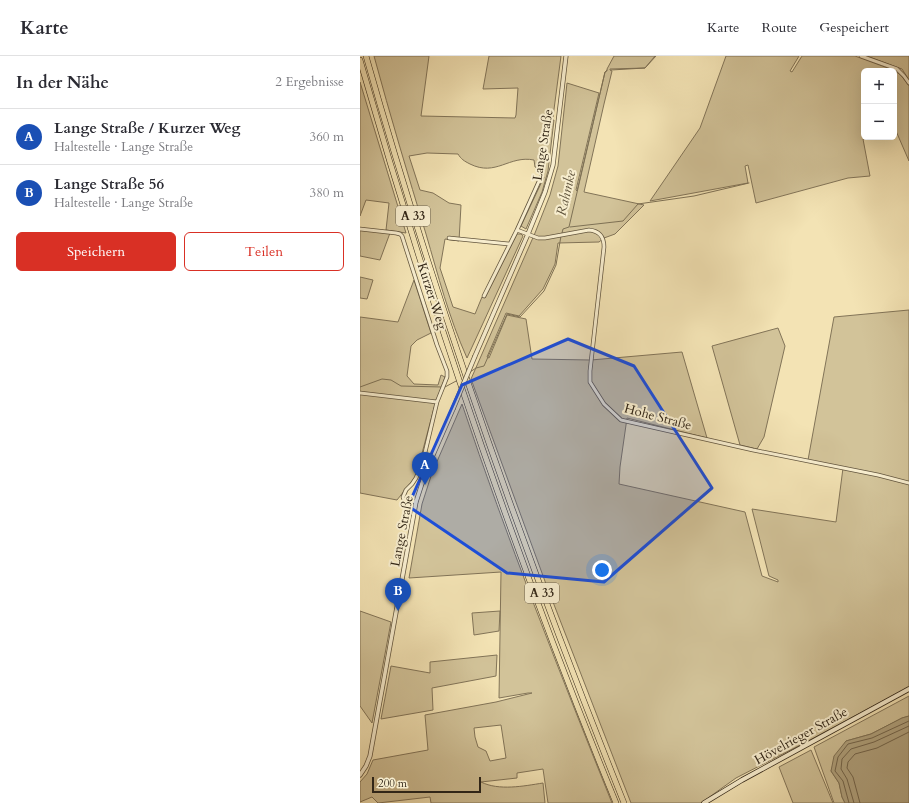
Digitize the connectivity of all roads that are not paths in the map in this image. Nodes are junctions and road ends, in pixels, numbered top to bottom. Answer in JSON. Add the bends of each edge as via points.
{"nodes":[{"id":1,"x":366,"y":56,"type":"edge"},
{"id":2,"x":566,"y":56,"type":"edge"},
{"id":3,"x":861,"y":56,"type":"edge"},
{"id":4,"x":360,"y":60,"type":"edge"},
{"id":5,"x":909,"y":83,"type":"edge"},
{"id":6,"x":541,"y":177,"type":"dead end"},
{"id":7,"x":360,"y":229,"type":"edge"},
{"id":8,"x":517,"y":230,"type":"junction"},
{"id":9,"x":528,"y":234,"type":"junction"},
{"id":10,"x":449,"y":238,"type":"dead end"},
{"id":11,"x":509,"y":244,"type":"junction"},
{"id":12,"x":484,"y":296,"type":"dead end"},
{"id":13,"x":362,"y":393,"type":"edge"},
{"id":14,"x":437,"y":402,"type":"junction"},
{"id":15,"x":909,"y":483,"type":"edge"},
{"id":16,"x":416,"y":502,"type":"junction"},
{"id":17,"x":909,"y":689,"type":"edge"},
{"id":18,"x":360,"y":775,"type":"edge"},
{"id":19,"x":616,"y":803,"type":"edge"},
{"id":20,"x":624,"y":803,"type":"edge"},
{"id":21,"x":704,"y":803,"type":"edge"}],
"edges":[{"from":1,"to":20,"type":"highway","number":"A 33","bridge":true,"via":[[466,381],[534,573]]},
{"from":2,"to":9,"type":"street","name":"Lange Straße","via":[[553,165]]},
{"from":3,"to":5,"type":"street","via":[[897,69]]},
{"from":4,"to":19,"type":"highway","number":"A 33","via":[[415,244],[485,456]]},
{"from":6,"to":8,"type":"street","name":"Lange Straße"},
{"from":7,"to":14,"type":"street","name":"Kurzer Weg","via":[[402,236],[447,371]]},
{"from":8,"to":9,"type":"street"},
{"from":8,"to":11,"type":"street","name":"Lange Straße"},
{"from":9,"to":15,"type":"street","name":"Hohe Straße","via":[[545,238],[593,230],[604,239],[590,382],[604,404],[620,420]]},
{"from":9,"to":16,"type":"street","name":"Lange Straße","bridge":true,"via":[[426,471]]},
{"from":10,"to":11,"type":"street"},
{"from":11,"to":12,"type":"street","name":"Lange Straße"},
{"from":13,"to":14,"type":"street"},
{"from":14,"to":16,"type":"street","name":"Kurzer Weg","via":[[423,461],[416,478],[402,497],[404,500]]},
{"from":16,"to":18,"type":"street","name":"Lange Straße","via":[[370,756]]},
{"from":17,"to":21,"type":"main road","name":"Hövelrieger Straße"}]}
